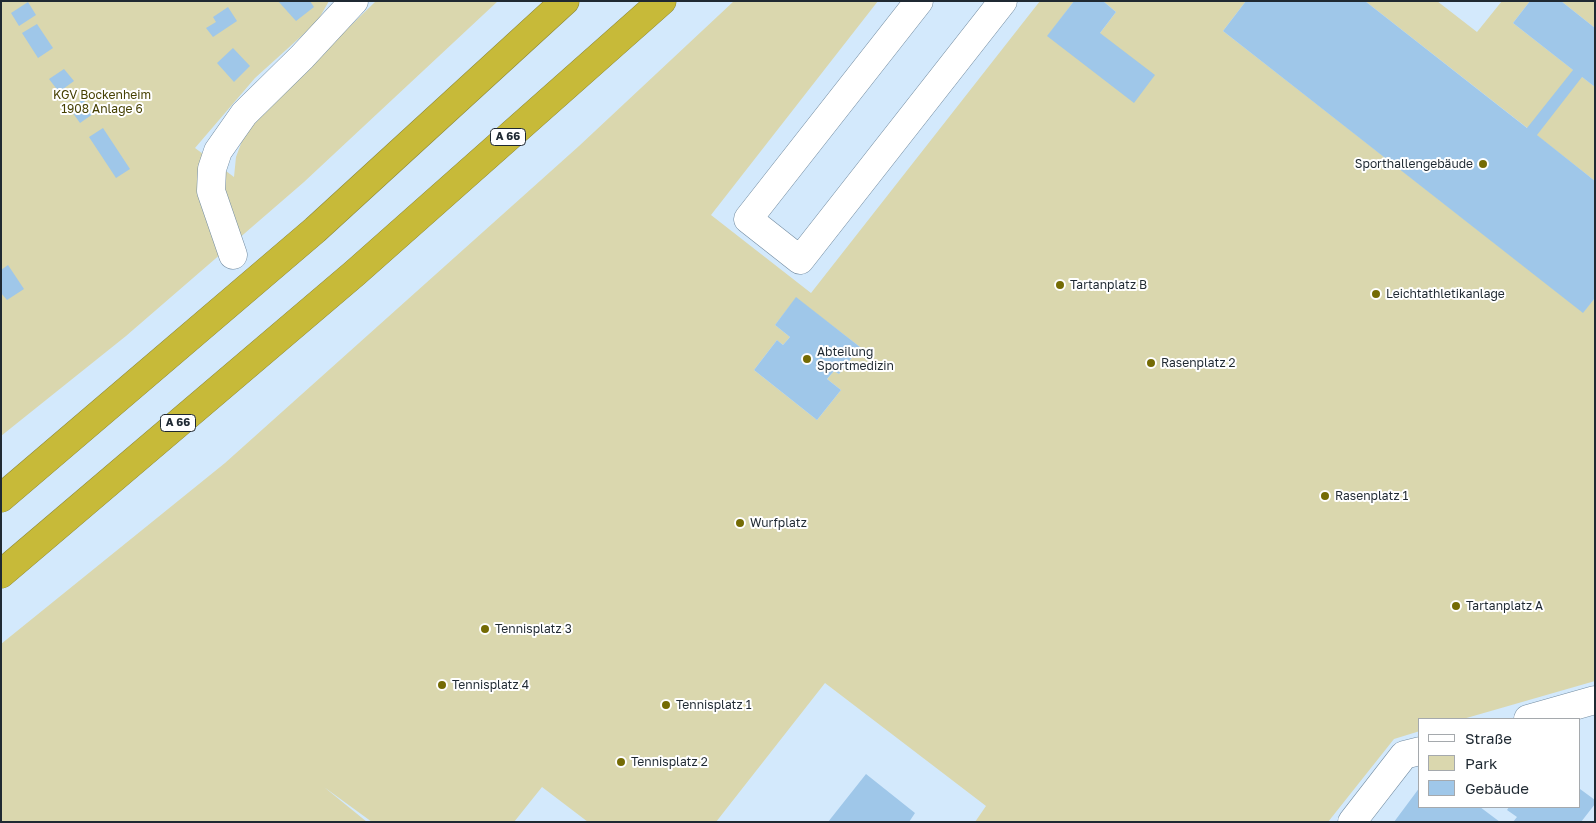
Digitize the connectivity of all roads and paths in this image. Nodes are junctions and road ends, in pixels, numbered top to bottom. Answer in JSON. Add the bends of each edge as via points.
{"nodes":[{"id":1,"x":354,"y":1,"type":"edge"},
{"id":2,"x":565,"y":1,"type":"edge"},
{"id":3,"x":662,"y":1,"type":"edge"},
{"id":4,"x":918,"y":1,"type":"edge"},
{"id":5,"x":1002,"y":1,"type":"edge"},
{"id":6,"x":234,"y":255,"type":"dead end"},
{"id":7,"x":1,"y":498,"type":"edge"},
{"id":8,"x":1,"y":574,"type":"edge"},
{"id":9,"x":1595,"y":700,"type":"edge"},
{"id":10,"x":1532,"y":718,"type":"edge"},
{"id":11,"x":1418,"y":752,"type":"edge"},
{"id":12,"x":1352,"y":822,"type":"edge"}],
"edges":[{"from":1,"to":6,"type":"lane","via":[[244,114],[218,152],[212,169],[211,191]]},
{"from":2,"to":7,"type":"highway","via":[[316,230]]},
{"from":3,"to":8,"type":"highway","number":"A 66","via":[[355,273]]},
{"from":4,"to":5,"type":"lane","via":[[748,219],[800,260]]},
{"from":9,"to":10,"type":"lane"},
{"from":11,"to":12,"type":"lane","via":[[1404,755]]}]}
